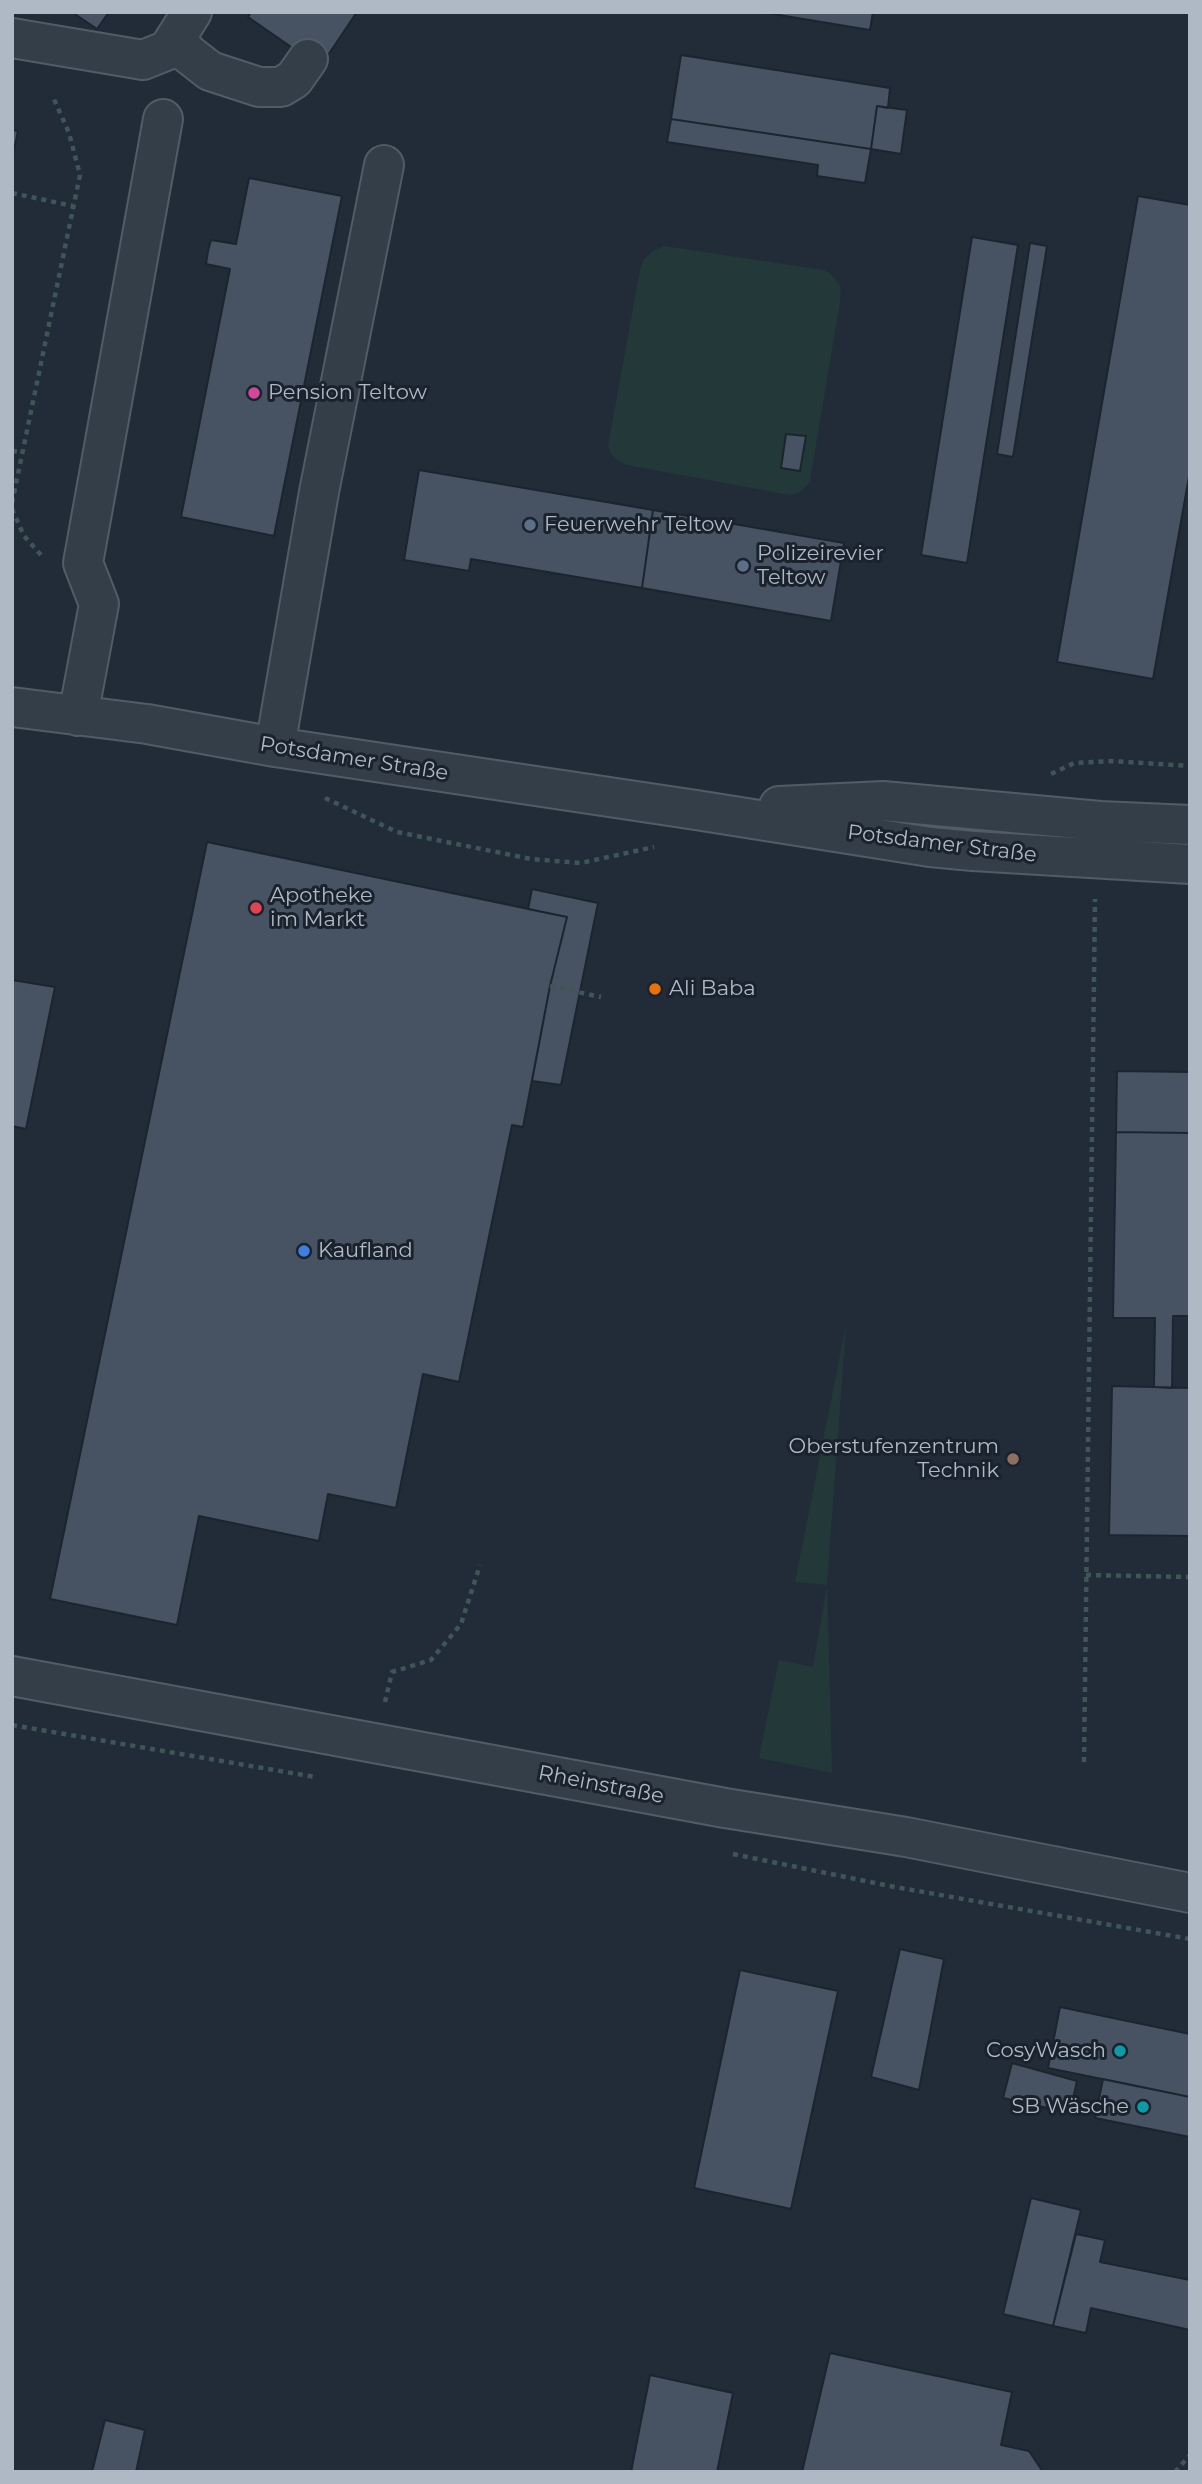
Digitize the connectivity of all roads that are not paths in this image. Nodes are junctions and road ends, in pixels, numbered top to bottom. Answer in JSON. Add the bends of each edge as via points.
{"nodes":[{"id":1,"x":184,"y":25,"type":"edge"},
{"id":2,"x":12,"y":38,"type":"edge"},
{"id":3,"x":309,"y":59,"type":"dead end"},
{"id":4,"x":163,"y":119,"type":"dead end"},
{"id":5,"x":384,"y":165,"type":"dead end"},
{"id":6,"x":12,"y":707,"type":"edge"},
{"id":7,"x":78,"y":716,"type":"junction"},
{"id":8,"x":275,"y":747,"type":"junction"},
{"id":9,"x":696,"y":810,"type":"junction"},
{"id":10,"x":1190,"y":825,"type":"edge"},
{"id":11,"x":1190,"y":864,"type":"edge"},
{"id":12,"x":12,"y":1676,"type":"edge"},
{"id":13,"x":1190,"y":1893,"type":"edge"}],
"edges":[{"from":1,"to":2,"type":"street","via":[[168,50],[143,60]]},
{"from":1,"to":3,"type":"street","via":[[187,53],[210,71],[259,87],[281,86],[294,79]]},
{"from":4,"to":7,"type":"street","via":[[83,563],[99,604]]},
{"from":5,"to":8,"type":"street","via":[[319,492]]},
{"from":6,"to":7,"type":"street","name":"Potsdamer Straße"},
{"from":7,"to":8,"type":"street","name":"Potsdamer Straße"},
{"from":8,"to":9,"type":"street","name":"Potsdamer Straße"},
{"from":9,"to":10,"type":"street","name":"Potsdamer Straße","via":[[883,801]]},
{"from":9,"to":11,"type":"street","name":"Potsdamer Straße","via":[[930,847]]},
{"from":12,"to":13,"type":"street","name":"Rheinstraße","via":[[725,1808],[906,1837]]}]}
